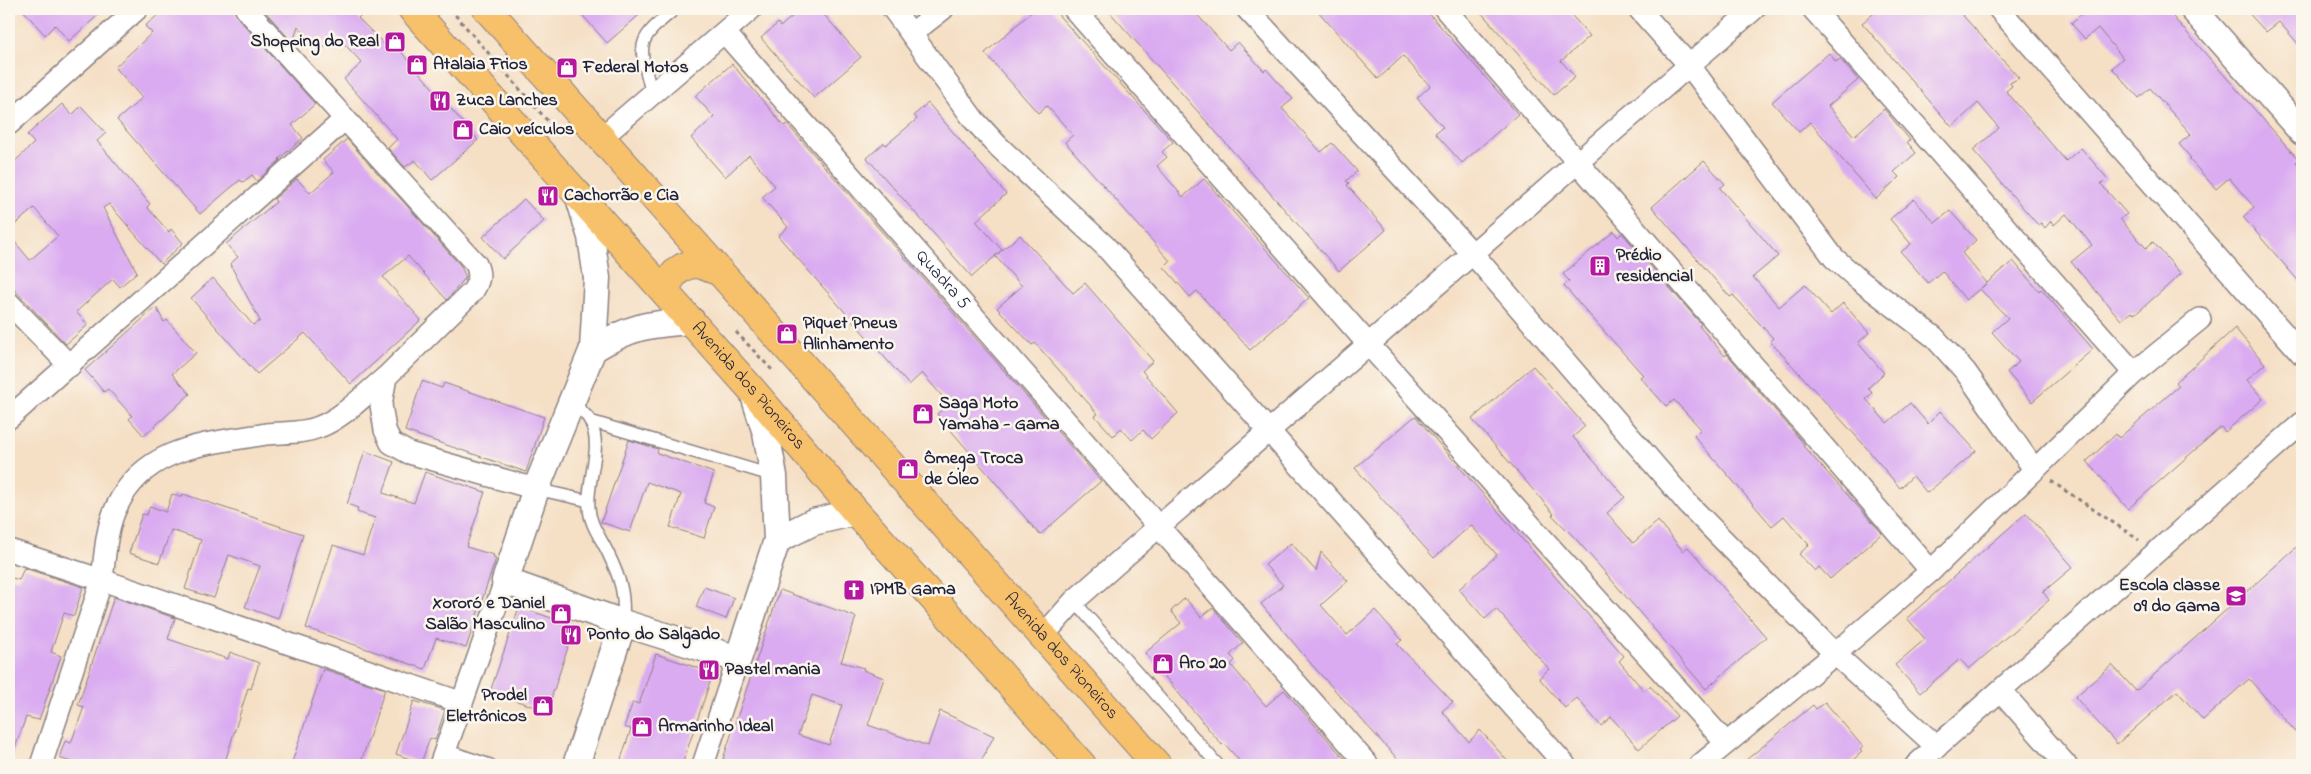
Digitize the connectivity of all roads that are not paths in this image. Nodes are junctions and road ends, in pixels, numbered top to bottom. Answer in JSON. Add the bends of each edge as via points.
{"nodes":[{"id":1,"x":137,"y":9,"type":"edge"},
{"id":2,"x":246,"y":9,"type":"edge"},
{"id":3,"x":412,"y":9,"type":"edge"},
{"id":4,"x":675,"y":9,"type":"edge"},
{"id":5,"x":751,"y":9,"type":"edge"},
{"id":6,"x":893,"y":9,"type":"edge"},
{"id":7,"x":943,"y":9,"type":"edge"},
{"id":8,"x":1074,"y":9,"type":"edge"},
{"id":9,"x":1247,"y":9,"type":"edge"},
{"id":10,"x":1446,"y":9,"type":"edge"},
{"id":11,"x":1639,"y":9,"type":"edge"},
{"id":12,"x":1754,"y":9,"type":"edge"},
{"id":13,"x":1814,"y":9,"type":"edge"},
{"id":14,"x":1999,"y":9,"type":"edge"},
{"id":15,"x":2193,"y":9,"type":"edge"},
{"id":16,"x":492,"y":10,"type":"edge"},
{"id":17,"x":725,"y":33,"type":"junction"},
{"id":18,"x":912,"y":33,"type":"junction"},
{"id":19,"x":1689,"y":65,"type":"junction"},
{"id":20,"x":652,"y":95,"type":"junction"},
{"id":21,"x":345,"y":118,"type":"junction"},
{"id":22,"x":9,"y":124,"type":"edge"},
{"id":23,"x":2302,"y":132,"type":"edge"},
{"id":24,"x":601,"y":138,"type":"junction"},
{"id":25,"x":1577,"y":161,"type":"junction"},
{"id":26,"x":578,"y":194,"type":"junction"},
{"id":27,"x":1473,"y":254,"type":"junction"},
{"id":28,"x":718,"y":271,"type":"junction"},
{"id":29,"x":664,"y":292,"type":"junction"},
{"id":30,"x":9,"y":303,"type":"edge"},
{"id":31,"x":2200,"y":319,"type":"dead end"},
{"id":32,"x":692,"y":321,"type":"junction"},
{"id":33,"x":1369,"y":345,"type":"junction"},
{"id":34,"x":594,"y":348,"type":"junction"},
{"id":35,"x":2302,"y":354,"type":"edge"},
{"id":36,"x":70,"y":366,"type":"junction"},
{"id":37,"x":2134,"y":373,"type":"junction"},
{"id":38,"x":386,"y":378,"type":"junction"},
{"id":39,"x":753,"y":390,"type":"junction"},
{"id":40,"x":572,"y":402,"type":"junction"},
{"id":41,"x":9,"y":418,"type":"edge"},
{"id":42,"x":590,"y":421,"type":"junction"},
{"id":43,"x":2302,"y":423,"type":"edge"},
{"id":44,"x":1268,"y":432,"type":"junction"},
{"id":45,"x":2034,"y":469,"type":"junction"},
{"id":46,"x":774,"y":476,"type":"junction"},
{"id":47,"x":536,"y":489,"type":"junction"},
{"id":48,"x":589,"y":501,"type":"junction"},
{"id":49,"x":856,"y":512,"type":"junction"},
{"id":50,"x":1157,"y":528,"type":"junction"},
{"id":51,"x":777,"y":540,"type":"junction"},
{"id":52,"x":9,"y":550,"type":"edge"},
{"id":53,"x":1931,"y":571,"type":"junction"},
{"id":54,"x":102,"y":580,"type":"junction"},
{"id":55,"x":505,"y":581,"type":"junction"},
{"id":56,"x":1074,"y":601,"type":"junction"},
{"id":57,"x":623,"y":623,"type":"junction"},
{"id":58,"x":1042,"y":637,"type":"junction"},
{"id":59,"x":1835,"y":654,"type":"junction"},
{"id":60,"x":738,"y":659,"type":"junction"},
{"id":61,"x":2001,"y":691,"type":"junction"},
{"id":62,"x":460,"y":702,"type":"junction"},
{"id":63,"x":1725,"y":742,"type":"junction"},
{"id":64,"x":1937,"y":747,"type":"junction"},
{"id":65,"x":443,"y":758,"type":"edge"},
{"id":66,"x":41,"y":765,"type":"edge"},
{"id":67,"x":490,"y":765,"type":"edge"},
{"id":68,"x":576,"y":765,"type":"edge"},
{"id":69,"x":703,"y":765,"type":"edge"},
{"id":70,"x":1082,"y":765,"type":"edge"},
{"id":71,"x":1157,"y":765,"type":"edge"},
{"id":72,"x":1218,"y":765,"type":"edge"},
{"id":73,"x":1368,"y":765,"type":"edge"},
{"id":74,"x":1565,"y":765,"type":"edge"},
{"id":75,"x":1700,"y":765,"type":"edge"},
{"id":76,"x":1916,"y":765,"type":"edge"},
{"id":77,"x":2066,"y":765,"type":"edge"}],
"edges":[{"from":1,"to":22,"type":"street"},
{"from":2,"to":21,"type":"street"},
{"from":3,"to":26,"type":"main road","name":"Avenida dos Pioneiros"},
{"from":4,"to":20,"type":"lane","via":[[650,29],[643,40],[642,53]]},
{"from":5,"to":17,"type":"street"},
{"from":6,"to":18,"type":"street"},
{"from":7,"to":18,"type":"street"},
{"from":8,"to":33,"type":"street"},
{"from":9,"to":27,"type":"street"},
{"from":10,"to":25,"type":"street"},
{"from":11,"to":19,"type":"street"},
{"from":12,"to":19,"type":"street"},
{"from":13,"to":37,"type":"street"},
{"from":14,"to":35,"type":"street"},
{"from":15,"to":23,"type":"street"},
{"from":16,"to":24,"type":"main road","name":"Avenida dos Pioneiros"},
{"from":17,"to":20,"type":"street"},
{"from":17,"to":50,"type":"street","name":"Quadra 5"},
{"from":18,"to":44,"type":"street","via":[[974,120],[1105,246]]},
{"from":19,"to":25,"type":"street"},
{"from":19,"to":45,"type":"street","via":[[1834,258],[1934,338],[1965,371]]},
{"from":20,"to":24,"type":"street"},
{"from":21,"to":36,"type":"street"},
{"from":21,"to":38,"type":"street","via":[[476,264],[479,272],[473,291]]},
{"from":24,"to":28,"type":"main road","name":"Avenida dos Pioneiros"},
{"from":25,"to":27,"type":"street"},
{"from":25,"to":53,"type":"street"},
{"from":26,"to":29,"type":"main road","name":"Avenida dos Pioneiros"},
{"from":26,"to":34,"type":"street","via":[[591,237],[597,278]]},
{"from":27,"to":33,"type":"street"},
{"from":27,"to":59,"type":"street","via":[[1688,504]]},
{"from":28,"to":29,"type":"main road","via":[[695,264],[677,270],[667,282]]},
{"from":28,"to":58,"type":"main road","name":"Avenida dos Pioneiros"},
{"from":29,"to":32,"type":"main road","name":"Avenida dos Pioneiros"},
{"from":30,"to":36,"type":"street"},
{"from":31,"to":37,"type":"street"},
{"from":32,"to":34,"type":"street","via":[[652,324],[622,332]]},
{"from":32,"to":39,"type":"main road","name":"Avenida dos Pioneiros"},
{"from":33,"to":44,"type":"street"},
{"from":33,"to":63,"type":"street"},
{"from":34,"to":40,"type":"street"},
{"from":36,"to":41,"type":"street"},
{"from":37,"to":45,"type":"street"},
{"from":38,"to":47,"type":"street","via":[[381,405],[384,430],[391,443],[409,452]]},
{"from":38,"to":54,"type":"street","via":[[321,426],[306,432],[206,444],[168,455],[148,465],[130,483],[116,507],[106,544]]},
{"from":39,"to":46,"type":"street"},
{"from":39,"to":49,"type":"main road","name":"Avenida dos Pioneiros"},
{"from":40,"to":42,"type":"lane"},
{"from":40,"to":47,"type":"street"},
{"from":42,"to":46,"type":"lane"},
{"from":42,"to":48,"type":"lane","via":[[595,448]]},
{"from":43,"to":61,"type":"street"},
{"from":44,"to":50,"type":"street"},
{"from":44,"to":74,"type":"street"},
{"from":45,"to":53,"type":"street"},
{"from":46,"to":51,"type":"street"},
{"from":47,"to":48,"type":"lane"},
{"from":47,"to":55,"type":"street"},
{"from":48,"to":57,"type":"lane","via":[[592,525],[621,582],[625,597]]},
{"from":49,"to":51,"type":"street","via":[[813,522]]},
{"from":49,"to":70,"type":"main road","name":"Avenida dos Pioneiros"},
{"from":50,"to":56,"type":"street"},
{"from":50,"to":73,"type":"street","name":"Quadra 5"},
{"from":51,"to":60,"type":"street"},
{"from":52,"to":54,"type":"street"},
{"from":53,"to":59,"type":"street"},
{"from":54,"to":62,"type":"street"},
{"from":54,"to":66,"type":"street"},
{"from":55,"to":57,"type":"street"},
{"from":55,"to":62,"type":"street"},
{"from":56,"to":58,"type":"street"},
{"from":56,"to":72,"type":"lane"},
{"from":57,"to":60,"type":"street"},
{"from":57,"to":68,"type":"street"},
{"from":58,"to":71,"type":"main road","name":"Avenida dos Pioneiros"},
{"from":59,"to":63,"type":"street"},
{"from":59,"to":64,"type":"street"},
{"from":60,"to":69,"type":"street"},
{"from":61,"to":64,"type":"street"},
{"from":61,"to":77,"type":"street"},
{"from":62,"to":65,"type":"street"},
{"from":63,"to":75,"type":"street"},
{"from":64,"to":76,"type":"street"},
{"from":65,"to":67,"type":"lane"}]}
